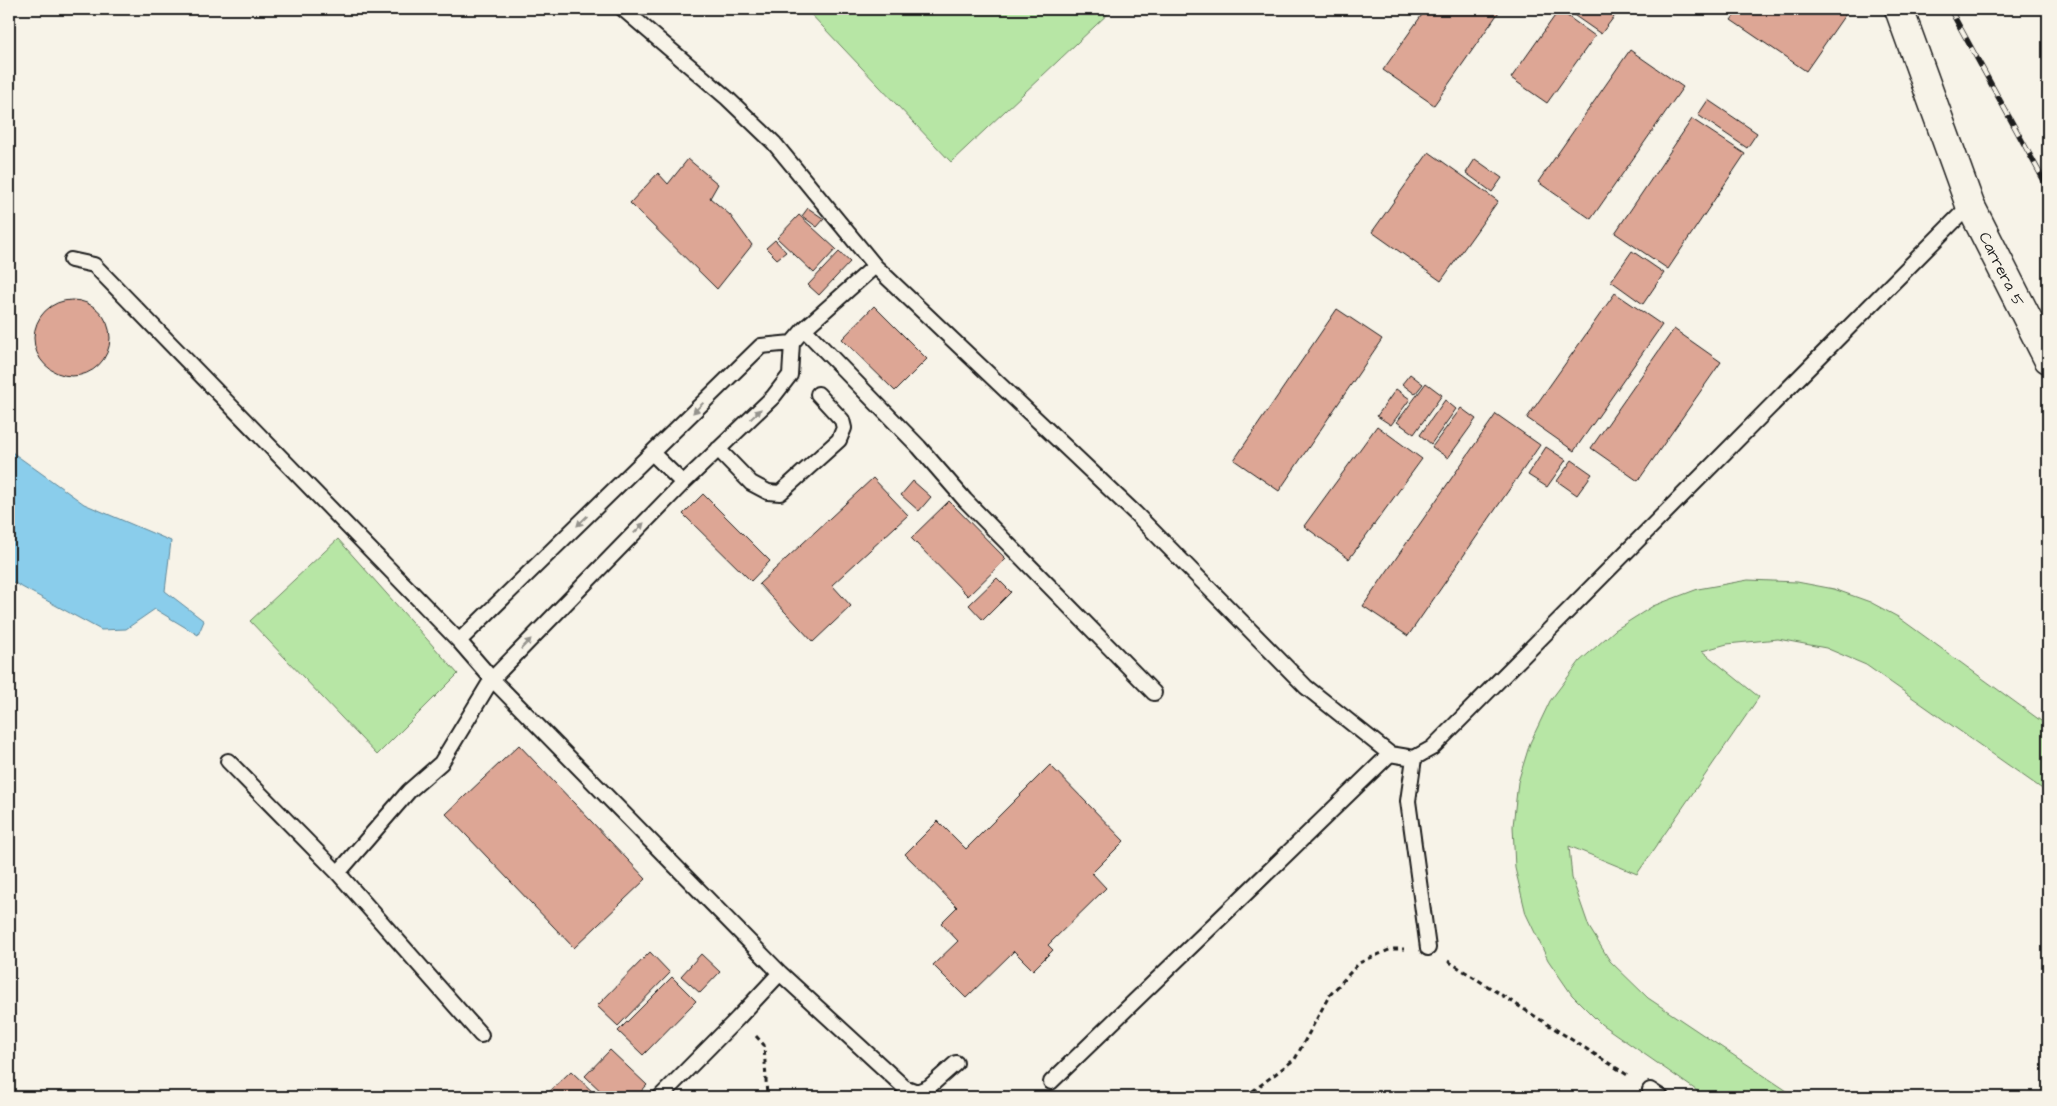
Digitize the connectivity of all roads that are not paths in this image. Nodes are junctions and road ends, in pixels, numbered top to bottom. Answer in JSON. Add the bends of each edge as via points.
{"nodes":[{"id":1,"x":624,"y":9,"type":"edge"},
{"id":2,"x":1899,"y":9,"type":"edge"},
{"id":3,"x":1970,"y":205,"type":"junction"},
{"id":4,"x":71,"y":260,"type":"dead end"},
{"id":5,"x":875,"y":266,"type":"junction"},
{"id":6,"x":804,"y":329,"type":"junction"},
{"id":7,"x":792,"y":343,"type":"junction"},
{"id":8,"x":2048,"y":359,"type":"edge"},
{"id":9,"x":818,"y":394,"type":"dead end"},
{"id":10,"x":718,"y":449,"type":"junction"},
{"id":11,"x":652,"y":453,"type":"junction"},
{"id":12,"x":683,"y":483,"type":"junction"},
{"id":13,"x":459,"y":641,"type":"junction"},
{"id":14,"x":492,"y":678,"type":"junction"},
{"id":15,"x":1154,"y":693,"type":"dead end"},
{"id":16,"x":1390,"y":754,"type":"junction"},
{"id":17,"x":1414,"y":758,"type":"junction"},
{"id":18,"x":228,"y":761,"type":"dead end"},
{"id":19,"x":338,"y":872,"type":"junction"},
{"id":20,"x":1428,"y":948,"type":"road end"},
{"id":21,"x":780,"y":973,"type":"junction"},
{"id":22,"x":480,"y":1035,"type":"dead end"},
{"id":23,"x":956,"y":1063,"type":"dead end"},
{"id":24,"x":1051,"y":1082,"type":"dead end"},
{"id":25,"x":660,"y":1097,"type":"edge"}],
"edges":[{"from":1,"to":5,"type":"lane","via":[[774,143]]},
{"from":2,"to":3,"type":"street","name":"Carrera 5"},
{"from":3,"to":8,"type":"street","name":"Carrera 5"},
{"from":3,"to":17,"type":"lane","via":[[1432,748]]},
{"from":4,"to":13,"type":"lane","via":[[94,265]]},
{"from":5,"to":6,"type":"lane"},
{"from":5,"to":16,"type":"lane","via":[[1135,513],[1306,687]]},
{"from":6,"to":7,"type":"lane"},
{"from":6,"to":15,"type":"lane"},
{"from":10,"to":7,"type":"lane","one_way":true,"via":[[773,397],[790,376]]},
{"from":7,"to":11,"type":"lane","one_way":true,"via":[[762,346]]},
{"from":9,"to":10,"type":"lane","via":[[842,420],[844,428],[839,440],[780,493],[768,492],[751,483]]},
{"from":10,"to":12,"type":"lane"},
{"from":11,"to":12,"type":"lane"},
{"from":11,"to":13,"type":"lane","one_way":true},
{"from":14,"to":12,"type":"lane","one_way":true},
{"from":13,"to":14,"type":"lane"},
{"from":14,"to":19,"type":"lane","via":[[441,762],[409,791]]},
{"from":14,"to":21,"type":"lane"},
{"from":16,"to":17,"type":"lane"},
{"from":16,"to":24,"type":"lane"},
{"from":17,"to":20,"type":"lane","via":[[1408,801]]},
{"from":18,"to":19,"type":"lane"},
{"from":19,"to":22,"type":"lane"},
{"from":21,"to":23,"type":"lane","via":[[904,1087],[918,1092],[929,1087]]},
{"from":21,"to":25,"type":"lane"}]}
